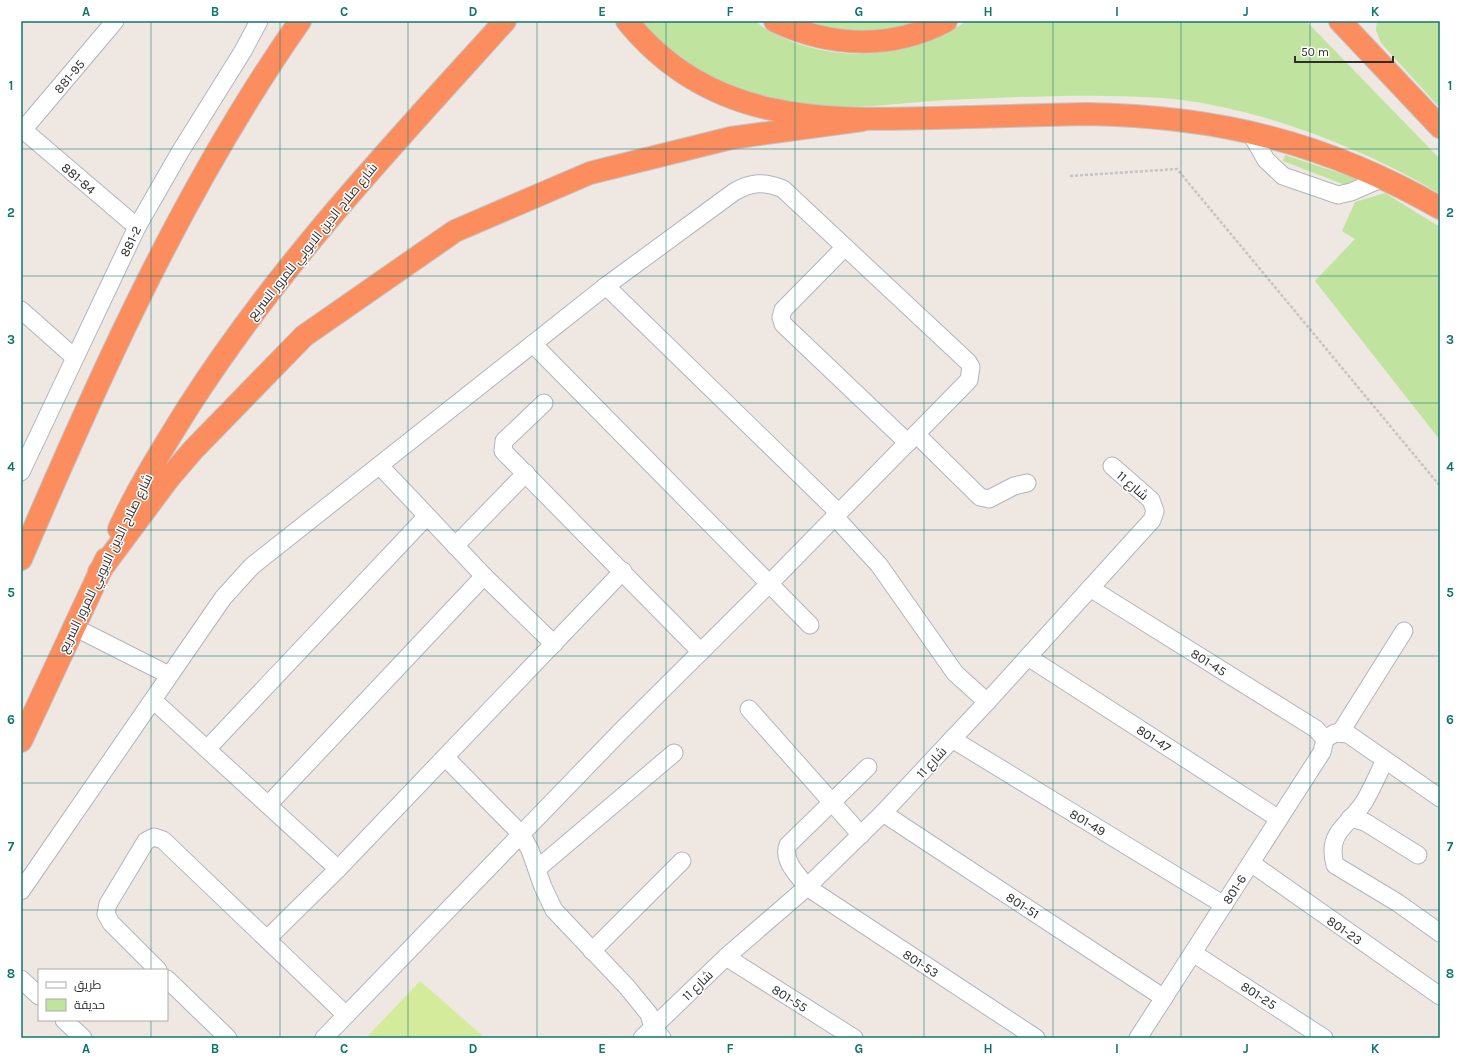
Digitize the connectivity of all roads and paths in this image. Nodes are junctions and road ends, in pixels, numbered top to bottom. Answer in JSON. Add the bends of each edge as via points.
{"nodes":[{"id":1,"x":115,"y":21,"type":"edge"},
{"id":2,"x":259,"y":21,"type":"edge"},
{"id":3,"x":299,"y":21,"type":"edge"},
{"id":4,"x":505,"y":21,"type":"edge"},
{"id":5,"x":627,"y":21,"type":"edge"},
{"id":6,"x":775,"y":21,"type":"edge"},
{"id":7,"x":1347,"y":24,"type":"edge"},
{"id":8,"x":939,"y":25,"type":"edge"},
{"id":9,"x":862,"y":120,"type":"junction"},
{"id":10,"x":1440,"y":127,"type":"edge"},
{"id":11,"x":22,"y":129,"type":"edge"},
{"id":12,"x":1250,"y":132,"type":"junction"},
{"id":13,"x":1070,"y":176,"type":"dead end"},
{"id":14,"x":1383,"y":178,"type":"junction"},
{"id":15,"x":1440,"y":208,"type":"edge"},
{"id":16,"x":136,"y":227,"type":"junction"},
{"id":17,"x":845,"y":247,"type":"junction"},
{"id":18,"x":606,"y":286,"type":"junction"},
{"id":19,"x":21,"y":310,"type":"edge"},
{"id":20,"x":533,"y":344,"type":"junction"},
{"id":21,"x":74,"y":357,"type":"junction"},
{"id":22,"x":544,"y":404,"type":"dead end"},
{"id":23,"x":912,"y":438,"type":"junction"},
{"id":24,"x":380,"y":466,"type":"junction"},
{"id":25,"x":1112,"y":466,"type":"dead end"},
{"id":26,"x":21,"y":472,"type":"edge"},
{"id":27,"x":526,"y":473,"type":"junction"},
{"id":28,"x":1027,"y":483,"type":"dead end"},
{"id":29,"x":1440,"y":486,"type":"edge"},
{"id":30,"x":837,"y":515,"type":"junction"},
{"id":31,"x":427,"y":516,"type":"junction"},
{"id":32,"x":455,"y":546,"type":"junction"},
{"id":33,"x":21,"y":559,"type":"edge"},
{"id":34,"x":623,"y":571,"type":"junction"},
{"id":35,"x":99,"y":572,"type":"junction"},
{"id":36,"x":484,"y":576,"type":"junction"},
{"id":37,"x":770,"y":583,"type":"junction"},
{"id":38,"x":1090,"y":588,"type":"junction"},
{"id":39,"x":810,"y":625,"type":"dead end"},
{"id":40,"x":74,"y":627,"type":"junction"},
{"id":41,"x":1404,"y":631,"type":"dead end"},
{"id":42,"x":554,"y":644,"type":"junction"},
{"id":43,"x":701,"y":652,"type":"junction"},
{"id":44,"x":1028,"y":657,"type":"junction"},
{"id":45,"x":169,"y":675,"type":"junction"},
{"id":46,"x":153,"y":700,"type":"junction"},
{"id":47,"x":987,"y":702,"type":"junction"},
{"id":48,"x":749,"y":709,"type":"dead end"},
{"id":49,"x":1332,"y":736,"type":"junction"},
{"id":50,"x":952,"y":739,"type":"junction"},
{"id":51,"x":21,"y":741,"type":"edge"},
{"id":52,"x":207,"y":749,"type":"junction"},
{"id":53,"x":674,"y":753,"type":"dead end"},
{"id":54,"x":445,"y":757,"type":"junction"},
{"id":55,"x":1385,"y":760,"type":"junction"},
{"id":56,"x":868,"y":767,"type":"dead end"},
{"id":57,"x":1440,"y":798,"type":"edge"},
{"id":58,"x":832,"y":803,"type":"junction"},
{"id":59,"x":268,"y":805,"type":"junction"},
{"id":60,"x":883,"y":813,"type":"junction"},
{"id":61,"x":1350,"y":818,"type":"junction"},
{"id":62,"x":1279,"y":819,"type":"junction"},
{"id":63,"x":521,"y":834,"type":"junction"},
{"id":64,"x":861,"y":835,"type":"junction"},
{"id":65,"x":1418,"y":855,"type":"dead end"},
{"id":66,"x":682,"y":861,"type":"dead end"},
{"id":67,"x":1251,"y":863,"type":"junction"},
{"id":68,"x":338,"y":869,"type":"junction"},
{"id":69,"x":537,"y":869,"type":"junction"},
{"id":70,"x":807,"y":887,"type":"junction"},
{"id":71,"x":21,"y":891,"type":"edge"},
{"id":72,"x":1224,"y":905,"type":"junction"},
{"id":73,"x":1440,"y":932,"type":"edge"},
{"id":74,"x":267,"y":939,"type":"junction"},
{"id":75,"x":592,"y":951,"type":"junction"},
{"id":76,"x":1193,"y":953,"type":"junction"},
{"id":77,"x":726,"y":957,"type":"junction"},
{"id":78,"x":157,"y":969,"type":"edge"},
{"id":79,"x":21,"y":979,"type":"edge"},
{"id":80,"x":168,"y":980,"type":"edge"},
{"id":81,"x":38,"y":995,"type":"edge"},
{"id":82,"x":1440,"y":996,"type":"edge"},
{"id":83,"x":1164,"y":998,"type":"junction"},
{"id":84,"x":346,"y":1015,"type":"junction"},
{"id":85,"x":65,"y":1021,"type":"edge"},
{"id":86,"x":653,"y":1035,"type":"edge"},
{"id":87,"x":83,"y":1038,"type":"edge"},
{"id":88,"x":228,"y":1038,"type":"edge"},
{"id":89,"x":324,"y":1038,"type":"edge"},
{"id":90,"x":854,"y":1038,"type":"edge"},
{"id":91,"x":1036,"y":1038,"type":"edge"},
{"id":92,"x":1138,"y":1038,"type":"edge"},
{"id":93,"x":1324,"y":1038,"type":"edge"}],
"edges":[{"from":1,"to":11,"type":"street","name":"881-95"},
{"from":2,"to":16,"type":"street","name":"881-2"},
{"from":3,"to":33,"type":"highway","via":[[216,155],[152,272],[122,332]]},
{"from":4,"to":35,"type":"highway","name":"شارع صلاح الدين الايوبي للمرور السريع","via":[[391,146],[290,264],[231,344],[179,422],[139,489]]},
{"from":5,"to":9,"type":"highway","via":[[648,44],[678,70],[730,98],[768,110]]},
{"from":6,"to":8,"type":"highway","via":[[819,38],[861,43],[897,39]]},
{"from":7,"to":10,"type":"highway"},
{"from":9,"to":12,"type":"highway","via":[[1122,114],[1196,122]]},
{"from":9,"to":35,"type":"highway","via":[[731,138],[590,173],[455,232],[304,336],[193,450]]},
{"from":11,"to":16,"type":"street","name":"881-84"},
{"from":12,"to":14,"type":"highway","via":[[1303,146]]},
{"from":12,"to":14,"type":"street","via":[[1266,160],[1283,176],[1338,195]]},
{"from":13,"to":29,"type":"path","via":[[1177,169]]},
{"from":14,"to":15,"type":"highway"},
{"from":16,"to":21,"type":"street","name":"881-2"},
{"from":17,"to":18,"type":"street","via":[[783,189],[771,184],[758,183],[734,192]]},
{"from":17,"to":23,"type":"street","via":[[971,367],[969,380]]},
{"from":17,"to":23,"type":"street","via":[[783,310],[783,324]]},
{"from":18,"to":20,"type":"street"},
{"from":18,"to":30,"type":"street"},
{"from":19,"to":21,"type":"street"},
{"from":20,"to":24,"type":"street"},
{"from":20,"to":37,"type":"street"},
{"from":21,"to":26,"type":"street","name":"881-2"},
{"from":22,"to":27,"type":"street","via":[[503,445],[503,451]]},
{"from":23,"to":28,"type":"street","via":[[980,496],[989,499],[1014,486]]},
{"from":23,"to":30,"type":"street"},
{"from":24,"to":31,"type":"street"},
{"from":24,"to":45,"type":"street","via":[[242,576]]},
{"from":25,"to":38,"type":"street","name":"شارع 11","via":[[1151,500],[1155,511],[1152,520]]},
{"from":27,"to":32,"type":"street"},
{"from":27,"to":34,"type":"street"},
{"from":30,"to":37,"type":"street"},
{"from":30,"to":47,"type":"street","via":[[879,565],[955,673]]},
{"from":31,"to":32,"type":"street"},
{"from":31,"to":52,"type":"street"},
{"from":32,"to":36,"type":"street"},
{"from":34,"to":42,"type":"street"},
{"from":34,"to":43,"type":"street"},
{"from":35,"to":40,"type":"highway","name":"شارع صلاح الدين الايوبي للمرور السريع"},
{"from":36,"to":42,"type":"street"},
{"from":36,"to":59,"type":"street"},
{"from":37,"to":39,"type":"street"},
{"from":37,"to":43,"type":"street"},
{"from":38,"to":44,"type":"street","name":"شارع 11"},
{"from":38,"to":49,"type":"street","name":"801-45","via":[[1316,729]]},
{"from":40,"to":45,"type":"street"},
{"from":40,"to":51,"type":"highway","name":"شارع صلاح الدين الايوبي للمرور السريع"},
{"from":41,"to":49,"type":"street","name":"801-6"},
{"from":42,"to":54,"type":"street"},
{"from":43,"to":63,"type":"street"},
{"from":44,"to":47,"type":"street","name":"شارع 11"},
{"from":44,"to":62,"type":"street","name":"801-47"},
{"from":45,"to":46,"type":"street"},
{"from":46,"to":52,"type":"street"},
{"from":46,"to":71,"type":"street"},
{"from":47,"to":50,"type":"street","name":"شارع 11"},
{"from":48,"to":58,"type":"street"},
{"from":49,"to":55,"type":"street","via":[[1352,736]]},
{"from":49,"to":62,"type":"street","name":"801-6"},
{"from":50,"to":60,"type":"street","name":"شارع 11"},
{"from":50,"to":72,"type":"street","name":"801-49"},
{"from":52,"to":59,"type":"street"},
{"from":53,"to":69,"type":"street"},
{"from":54,"to":63,"type":"street"},
{"from":54,"to":68,"type":"street"},
{"from":55,"to":57,"type":"street"},
{"from":55,"to":61,"type":"street","via":[[1364,803]]},
{"from":56,"to":58,"type":"street"},
{"from":58,"to":64,"type":"street"},
{"from":58,"to":70,"type":"street","via":[[788,846],[785,853]]},
{"from":59,"to":68,"type":"street"},
{"from":60,"to":64,"type":"street","name":"شارع 11"},
{"from":60,"to":83,"type":"street","name":"801-51"},
{"from":61,"to":65,"type":"street","via":[[1365,822]]},
{"from":61,"to":73,"type":"street","via":[[1336,834],[1331,852],[1335,865]]},
{"from":62,"to":67,"type":"street","name":"801-6"},
{"from":63,"to":69,"type":"street"},
{"from":63,"to":84,"type":"street"},
{"from":64,"to":70,"type":"street","name":"شارع 11"},
{"from":66,"to":75,"type":"street"},
{"from":67,"to":72,"type":"street","name":"801-6"},
{"from":67,"to":82,"type":"street","name":"801-23"},
{"from":68,"to":74,"type":"street"},
{"from":69,"to":75,"type":"street","via":[[554,910]]},
{"from":70,"to":77,"type":"street","name":"شارع 11"},
{"from":70,"to":91,"type":"street","name":"801-53"},
{"from":72,"to":76,"type":"street","name":"801-6"},
{"from":74,"to":78,"type":"street","via":[[163,840],[149,838],[108,904],[106,914],[114,927]]},
{"from":74,"to":84,"type":"street"},
{"from":75,"to":86,"type":"street","via":[[649,1014]]},
{"from":76,"to":83,"type":"street","name":"801-6"},
{"from":76,"to":93,"type":"street","name":"801-25"},
{"from":77,"to":86,"type":"street","name":"شارع 11"},
{"from":77,"to":90,"type":"street","name":"801-55"},
{"from":79,"to":81,"type":"street"},
{"from":80,"to":88,"type":"street"},
{"from":83,"to":92,"type":"street","name":"801-6"},
{"from":84,"to":89,"type":"street"},
{"from":85,"to":87,"type":"street"}]}
